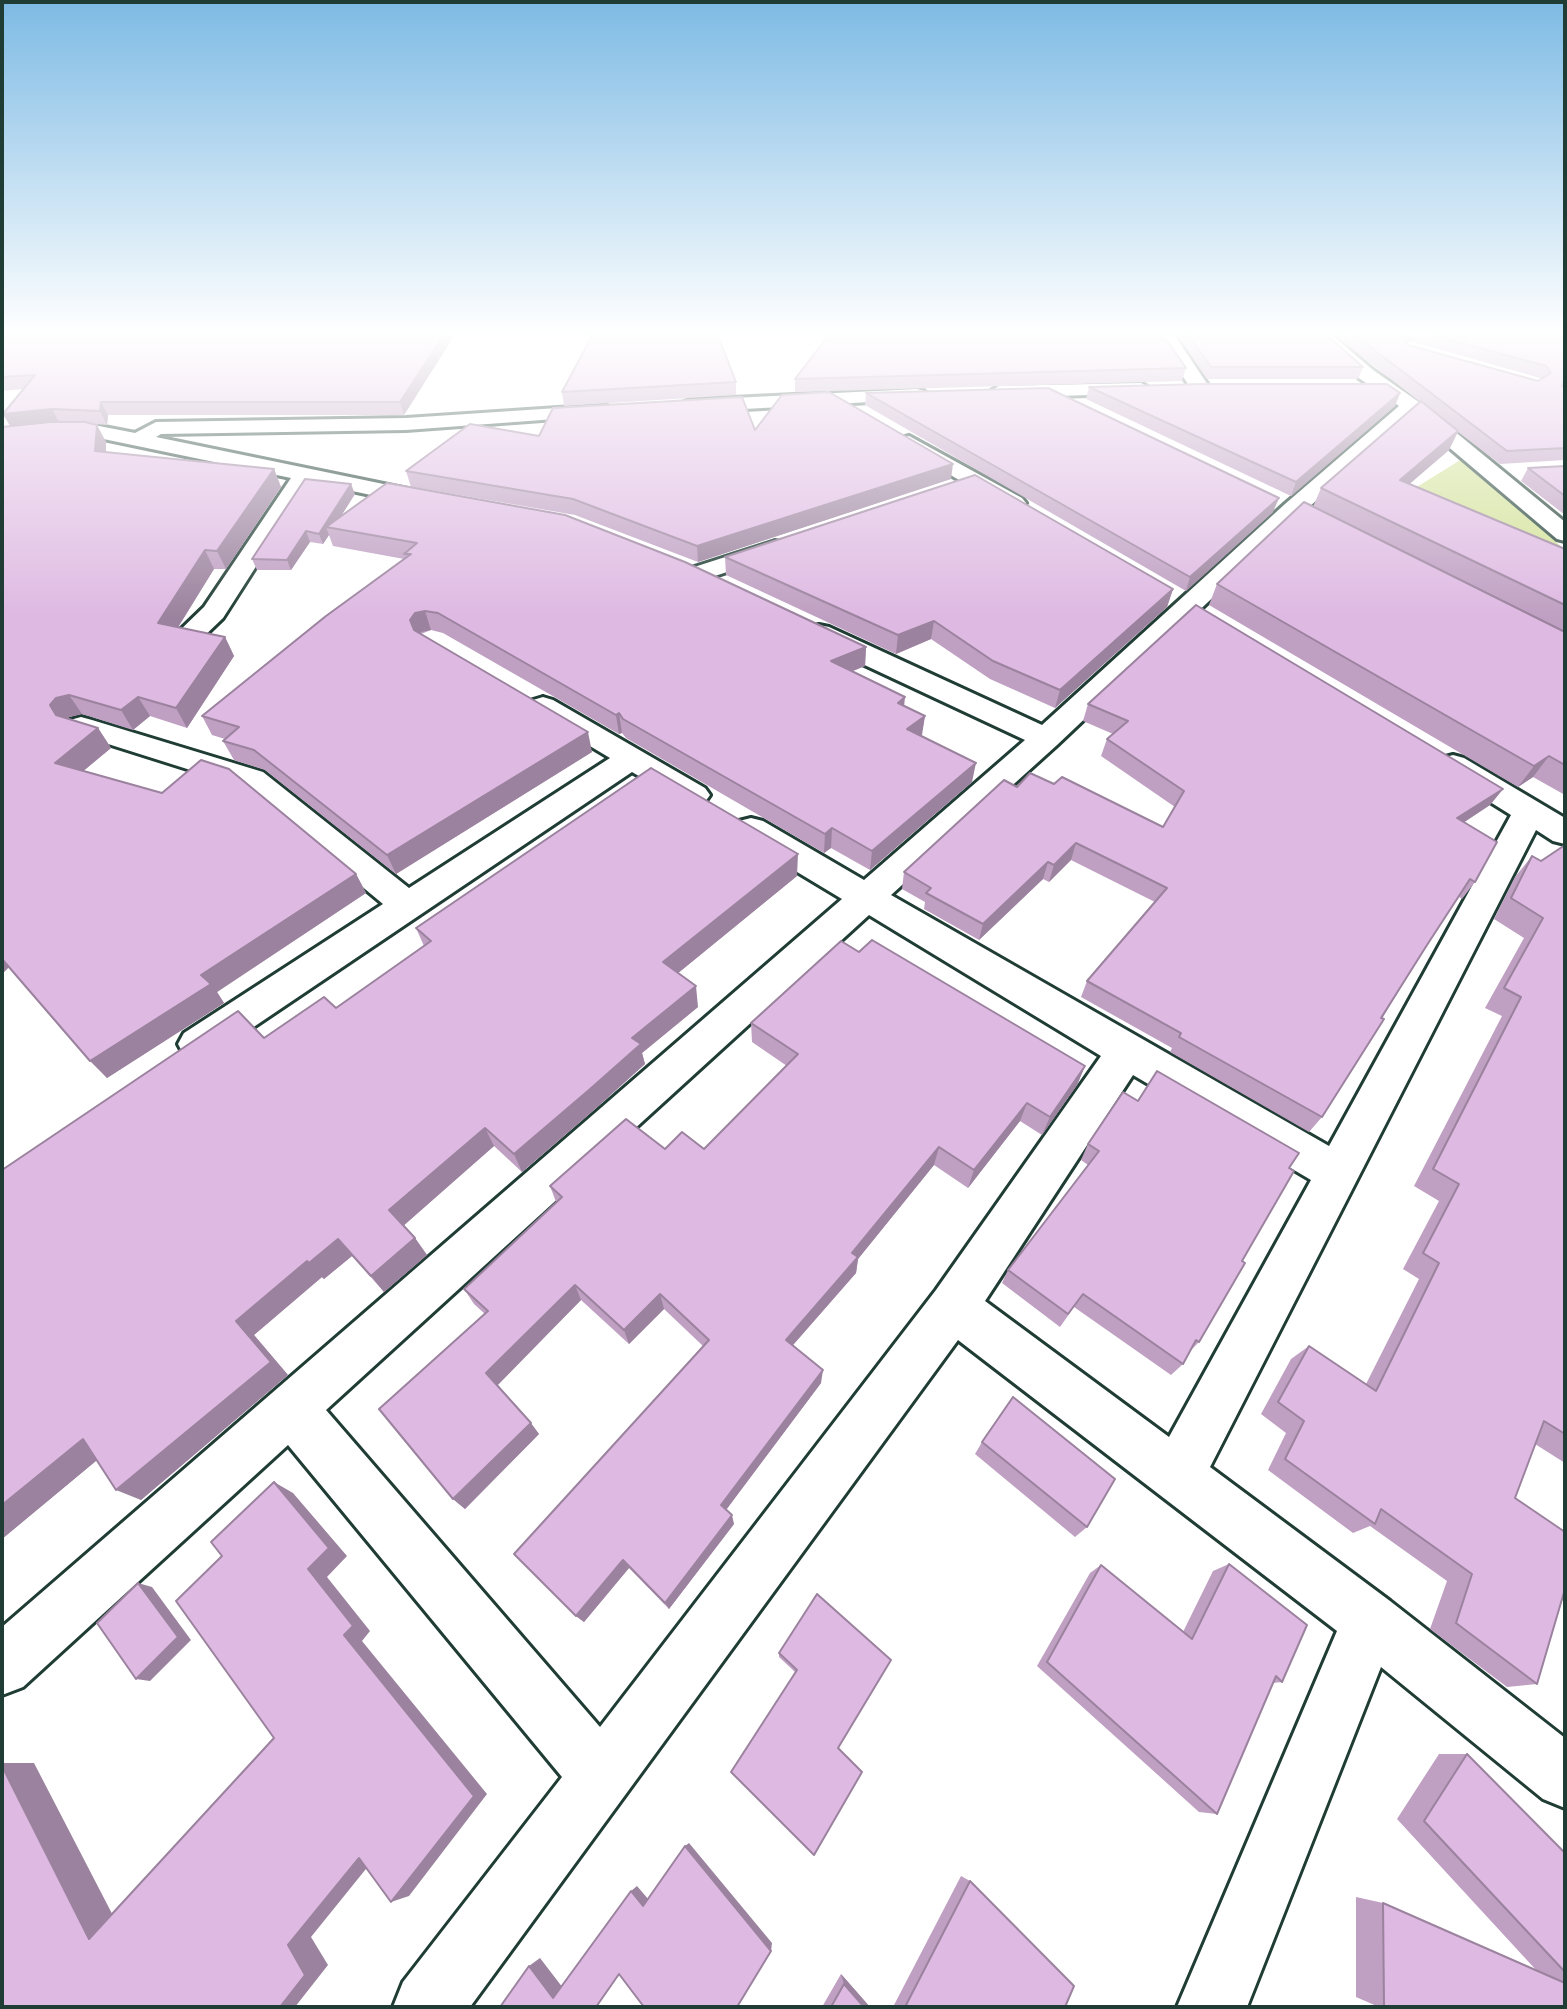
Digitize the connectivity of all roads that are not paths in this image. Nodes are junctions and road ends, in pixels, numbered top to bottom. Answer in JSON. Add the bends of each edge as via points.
{"nodes":[{"id":1,"x":153,"y":430,"type":"edge"},
{"id":2,"x":1385,"y":430,"type":"edge"},
{"id":3,"x":1441,"y":430,"type":"edge"},
{"id":4,"x":890,"y":431,"type":"edge"},
{"id":5,"x":2,"y":437,"type":"edge"},
{"id":6,"x":137,"y":441,"type":"junction"},
{"id":7,"x":1524,"y":472,"type":"dead end"},
{"id":8,"x":1496,"y":474,"type":"junction"},
{"id":9,"x":304,"y":475,"type":"junction"},
{"id":10,"x":976,"y":481,"type":"junction"},
{"id":11,"x":949,"y":489,"type":"edge"},
{"id":12,"x":1268,"y":497,"type":"edge"},
{"id":13,"x":447,"y":503,"type":"edge"},
{"id":14,"x":1293,"y":509,"type":"junction"},
{"id":15,"x":1034,"y":515,"type":"edge"},
{"id":16,"x":1318,"y":521,"type":"edge"},
{"id":17,"x":1565,"y":534,"type":"edge"},
{"id":18,"x":803,"y":538,"type":"edge"},
{"id":19,"x":673,"y":564,"type":"edge"},
{"id":20,"x":697,"y":574,"type":"junction"},
{"id":21,"x":731,"y":590,"type":"edge"},
{"id":22,"x":799,"y":624,"type":"edge"},
{"id":23,"x":189,"y":635,"type":"edge"},
{"id":24,"x":514,"y":689,"type":"edge"},
{"id":25,"x":81,"y":726,"type":"edge"},
{"id":26,"x":1046,"y":738,"type":"junction"},
{"id":27,"x":1424,"y":748,"type":"edge"},
{"id":28,"x":632,"y":758,"type":"junction"},
{"id":29,"x":1530,"y":811,"type":"junction"},
{"id":30,"x":1565,"y":833,"type":"edge"},
{"id":31,"x":867,"y":897,"type":"junction"},
{"id":32,"x":407,"y":905,"type":"junction"},
{"id":33,"x":1128,"y":1051,"type":"junction"},
{"id":34,"x":164,"y":1066,"type":"edge"},
{"id":35,"x":1337,"y":1173,"type":"junction"},
{"id":36,"x":953,"y":1307,"type":"junction"},
{"id":37,"x":292,"y":1409,"type":"junction"},
{"id":38,"x":1177,"y":1476,"type":"junction"},
{"id":39,"x":1370,"y":1621,"type":"junction"},
{"id":40,"x":2,"y":1666,"type":"edge"},
{"id":41,"x":601,"y":1776,"type":"junction"},
{"id":42,"x":1565,"y":1777,"type":"edge"},
{"id":43,"x":428,"y":2007,"type":"edge"},
{"id":44,"x":1212,"y":2007,"type":"edge"}],
"edges":[{"from":1,"to":6,"type":"street"},
{"from":2,"to":14,"type":"street"},
{"from":3,"to":8,"type":"street"},
{"from":4,"to":10,"type":"street"},
{"from":5,"to":6,"type":"street","via":[[84,430]]},
{"from":6,"to":9,"type":"street"},
{"from":7,"to":8,"type":"street"},
{"from":8,"to":17,"type":"street"},
{"from":9,"to":13,"type":"street"},
{"from":9,"to":23,"type":"street","via":[[214,612]]},
{"from":10,"to":11,"type":"street"},
{"from":10,"to":15,"type":"street"},
{"from":12,"to":14,"type":"street"},
{"from":14,"to":16,"type":"street"},
{"from":14,"to":26,"type":"street"},
{"from":18,"to":20,"type":"street"},
{"from":19,"to":20,"type":"street"},
{"from":20,"to":21,"type":"street"},
{"from":22,"to":26,"type":"street"},
{"from":24,"to":28,"type":"street"},
{"from":25,"to":32,"type":"street","via":[[252,779]]},
{"from":26,"to":31,"type":"street"},
{"from":27,"to":29,"type":"street"},
{"from":28,"to":31,"type":"street"},
{"from":28,"to":32,"type":"street"},
{"from":29,"to":30,"type":"street"},
{"from":29,"to":35,"type":"street"},
{"from":31,"to":33,"type":"street"},
{"from":31,"to":37,"type":"street"},
{"from":32,"to":34,"type":"street"},
{"from":33,"to":35,"type":"street"},
{"from":33,"to":36,"type":"street"},
{"from":35,"to":38,"type":"street"},
{"from":36,"to":38,"type":"street"},
{"from":36,"to":41,"type":"street"},
{"from":37,"to":40,"type":"street"},
{"from":37,"to":41,"type":"street"},
{"from":38,"to":39,"type":"street"},
{"from":39,"to":42,"type":"street"},
{"from":39,"to":44,"type":"street"},
{"from":41,"to":43,"type":"street"}]}
